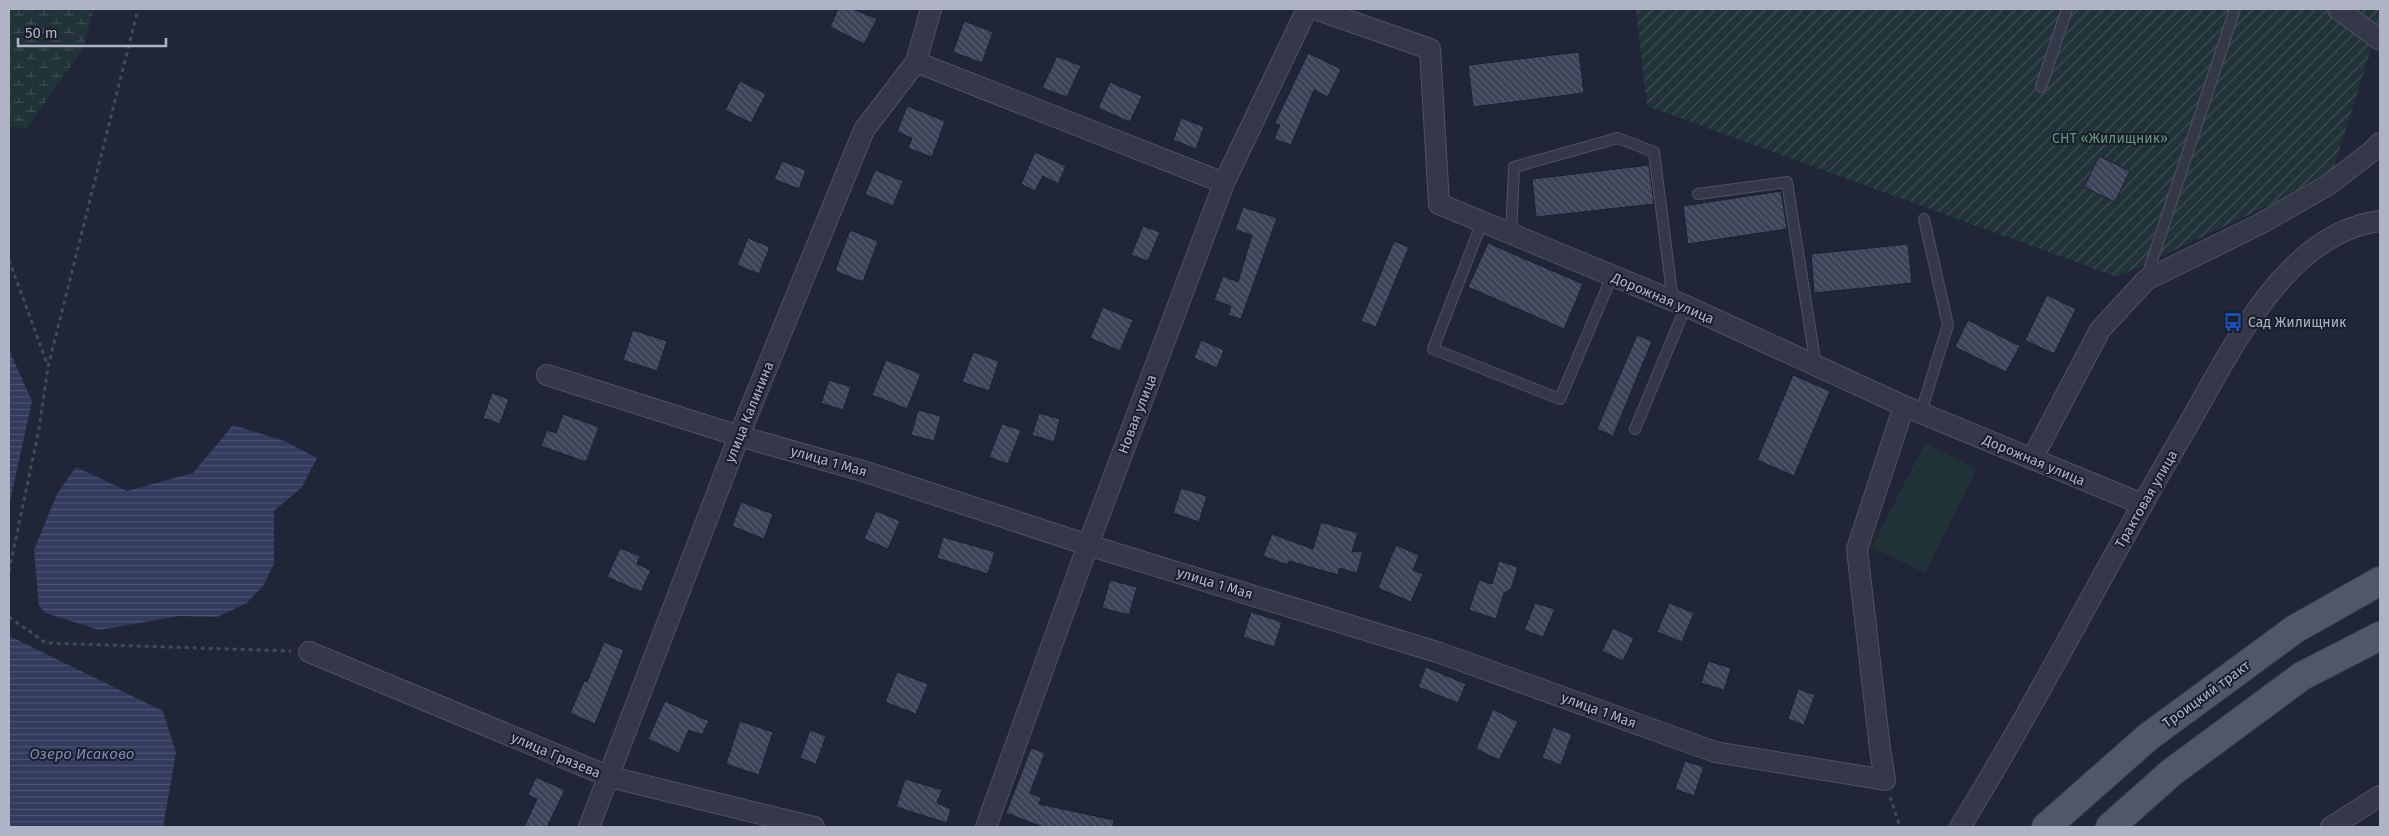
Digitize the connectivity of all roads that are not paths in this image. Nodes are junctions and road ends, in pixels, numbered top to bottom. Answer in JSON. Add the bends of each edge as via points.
{"nodes":[{"id":1,"x":930,"y":9,"type":"edge"},
{"id":2,"x":1307,"y":9,"type":"edge"},
{"id":3,"x":1315,"y":9,"type":"edge"},
{"id":4,"x":2067,"y":9,"type":"edge"},
{"id":5,"x":2234,"y":9,"type":"edge"},
{"id":6,"x":2338,"y":9,"type":"edge"},
{"id":7,"x":2380,"y":40,"type":"edge"},
{"id":8,"x":916,"y":62,"type":"junction"},
{"id":9,"x":2041,"y":87,"type":"dead end"},
{"id":10,"x":2380,"y":143,"type":"edge"},
{"id":11,"x":1224,"y":184,"type":"junction"},
{"id":12,"x":1698,"y":194,"type":"dead end"},
{"id":13,"x":1924,"y":219,"type":"dead end"},
{"id":14,"x":2380,"y":221,"type":"edge"},
{"id":15,"x":1482,"y":222,"type":"junction"},
{"id":16,"x":1511,"y":234,"type":"junction"},
{"id":17,"x":1612,"y":276,"type":"junction"},
{"id":18,"x":2146,"y":280,"type":"junction"},
{"id":19,"x":1680,"y":303,"type":"junction"},
{"id":20,"x":1816,"y":366,"type":"junction"},
{"id":21,"x":547,"y":375,"type":"dead end"},
{"id":22,"x":1912,"y":409,"type":"junction"},
{"id":23,"x":1636,"y":430,"type":"dead end"},
{"id":24,"x":738,"y":436,"type":"junction"},
{"id":25,"x":2032,"y":459,"type":"junction"},
{"id":26,"x":2142,"y":504,"type":"junction"},
{"id":27,"x":1088,"y":545,"type":"junction"},
{"id":28,"x":2380,"y":581,"type":"edge"},
{"id":29,"x":2380,"y":636,"type":"edge"},
{"id":30,"x":309,"y":652,"type":"road end"},
{"id":31,"x":610,"y":778,"type":"junction"},
{"id":32,"x":2380,"y":796,"type":"edge"},
{"id":33,"x":589,"y":827,"type":"edge"},
{"id":34,"x":814,"y":827,"type":"edge"},
{"id":35,"x":986,"y":827,"type":"edge"},
{"id":36,"x":1960,"y":827,"type":"edge"},
{"id":37,"x":2046,"y":827,"type":"edge"},
{"id":38,"x":2110,"y":827,"type":"edge"},
{"id":39,"x":2331,"y":827,"type":"edge"}],
"edges":[{"from":1,"to":8,"type":"street","name":"улица Калинина"},
{"from":2,"to":11,"type":"street","name":"Новая улица"},
{"from":3,"to":15,"type":"street","name":"Дорожная улица","via":[[1430,49],[1439,204]]},
{"from":4,"to":9,"type":"lane"},
{"from":5,"to":18,"type":"lane"},
{"from":6,"to":7,"type":"street"},
{"from":8,"to":11,"type":"street"},
{"from":8,"to":24,"type":"street","name":"улица Калинина","via":[[864,130]]},
{"from":10,"to":18,"type":"street","via":[[2328,185],[2260,224]]},
{"from":11,"to":27,"type":"street","name":"Новая улица"},
{"from":12,"to":20,"type":"lane","via":[[1787,182]]},
{"from":13,"to":22,"type":"lane","via":[[1948,325]]},
{"from":14,"to":26,"type":"street","name":"Трактовая улица","via":[[2363,223],[2318,244],[2279,282],[2245,328]]},
{"from":15,"to":16,"type":"street","name":"Дорожная улица"},
{"from":15,"to":17,"type":"lane","via":[[1433,349],[1560,398]]},
{"from":16,"to":17,"type":"street","name":"Дорожная улица"},
{"from":16,"to":19,"type":"lane","via":[[1514,168],[1618,138],[1654,152]]},
{"from":17,"to":19,"type":"street","name":"Дорожная улица"},
{"from":18,"to":25,"type":"street","via":[[2100,330]]},
{"from":19,"to":20,"type":"street","name":"Дорожная улица"},
{"from":19,"to":23,"type":"lane"},
{"from":20,"to":22,"type":"street","name":"Дорожная улица"},
{"from":21,"to":24,"type":"street","name":"улица 1 Мая"},
{"from":22,"to":25,"type":"street","name":"Дорожная улица"},
{"from":22,"to":27,"type":"street","name":"улица 1 Мая","via":[[1858,548],[1885,780],[1715,752],[1440,653]]},
{"from":24,"to":27,"type":"street","name":"улица 1 Мая","via":[[866,472]]},
{"from":24,"to":31,"type":"street","name":"улица Калинина"},
{"from":25,"to":26,"type":"street","name":"Дорожная улица"},
{"from":26,"to":36,"type":"street","name":"Трактовая улица"},
{"from":27,"to":35,"type":"street","name":"Новая улица"},
{"from":28,"to":37,"type":"main road","name":"Троицкий тракт","via":[[2295,629],[2148,737]]},
{"from":29,"to":38,"type":"main road","via":[[2302,676],[2172,772]]},
{"from":30,"to":31,"type":"street","name":"улица Грязева"},
{"from":31,"to":33,"type":"street","name":"улица Калинина"},
{"from":31,"to":34,"type":"street","name":"улица Грязева"},
{"from":32,"to":39,"type":"street"}]}
